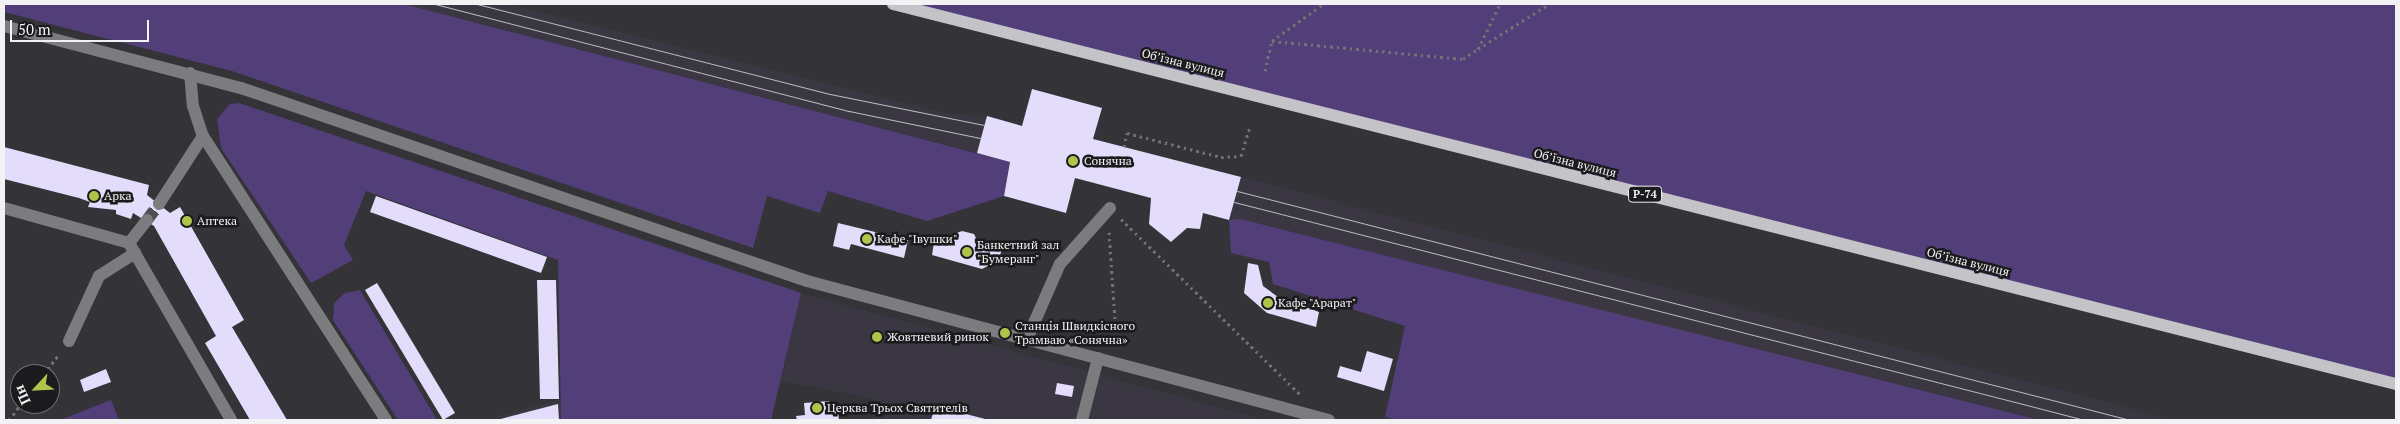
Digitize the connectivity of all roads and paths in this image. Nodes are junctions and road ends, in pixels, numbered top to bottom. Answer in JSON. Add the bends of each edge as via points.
{"nodes":[{"id":1,"x":893,"y":4,"type":"edge"},
{"id":2,"x":1323,"y":4,"type":"edge"},
{"id":3,"x":1500,"y":4,"type":"edge"},
{"id":4,"x":1549,"y":4,"type":"edge"},
{"id":5,"x":4,"y":26,"type":"edge"},
{"id":6,"x":1272,"y":40,"type":"junction"},
{"id":7,"x":1478,"y":49,"type":"junction"},
{"id":8,"x":1265,"y":71,"type":"dead end"},
{"id":9,"x":190,"y":73,"type":"junction"},
{"id":10,"x":1250,"y":126,"type":"dead end"},
{"id":11,"x":203,"y":136,"type":"junction"},
{"id":12,"x":1124,"y":146,"type":"dead end"},
{"id":13,"x":159,"y":204,"type":"tunnel mouth"},
{"id":14,"x":4,"y":208,"type":"edge"},
{"id":15,"x":1110,"y":208,"type":"junction"},
{"id":16,"x":147,"y":220,"type":"tunnel mouth"},
{"id":17,"x":132,"y":248,"type":"junction"},
{"id":18,"x":1027,"y":339,"type":"junction"},
{"id":19,"x":69,"y":341,"type":"joint"},
{"id":20,"x":1098,"y":358,"type":"junction"},
{"id":21,"x":52,"y":364,"type":"edge"},
{"id":22,"x":1118,"y":364,"type":"junction"},
{"id":23,"x":2396,"y":384,"type":"edge"},
{"id":24,"x":1305,"y":399,"type":"dead end"},
{"id":25,"x":231,"y":420,"type":"edge"},
{"id":26,"x":386,"y":420,"type":"edge"},
{"id":27,"x":1082,"y":420,"type":"edge"},
{"id":28,"x":1329,"y":420,"type":"edge"}],
"edges":[{"from":1,"to":23,"type":"main road","name":"Обʼїзна вулиця","number":"Р-74"},
{"from":2,"to":6,"type":"path"},
{"from":3,"to":7,"type":"path"},
{"from":4,"to":7,"type":"path"},
{"from":5,"to":9,"type":"street"},
{"from":6,"to":7,"type":"path","via":[[1442,60],[1463,59]]},
{"from":6,"to":8,"type":"path"},
{"from":9,"to":11,"type":"street","via":[[193,106]]},
{"from":9,"to":18,"type":"street","via":[[808,281]]},
{"from":10,"to":12,"type":"path","via":[[1241,156],[1221,157],[1128,133]]},
{"from":11,"to":13,"type":"street"},
{"from":11,"to":26,"type":"street"},
{"from":14,"to":17,"type":"street"},
{"from":15,"to":18,"type":"street","via":[[1060,264]]},
{"from":15,"to":22,"type":"path"},
{"from":15,"to":24,"type":"path"},
{"from":16,"to":17,"type":"street"},
{"from":17,"to":19,"type":"street","via":[[99,276]]},
{"from":17,"to":25,"type":"street"},
{"from":18,"to":20,"type":"street"},
{"from":19,"to":21,"type":"path"},
{"from":20,"to":22,"type":"street"},
{"from":20,"to":27,"type":"street"},
{"from":22,"to":28,"type":"street"}]}
